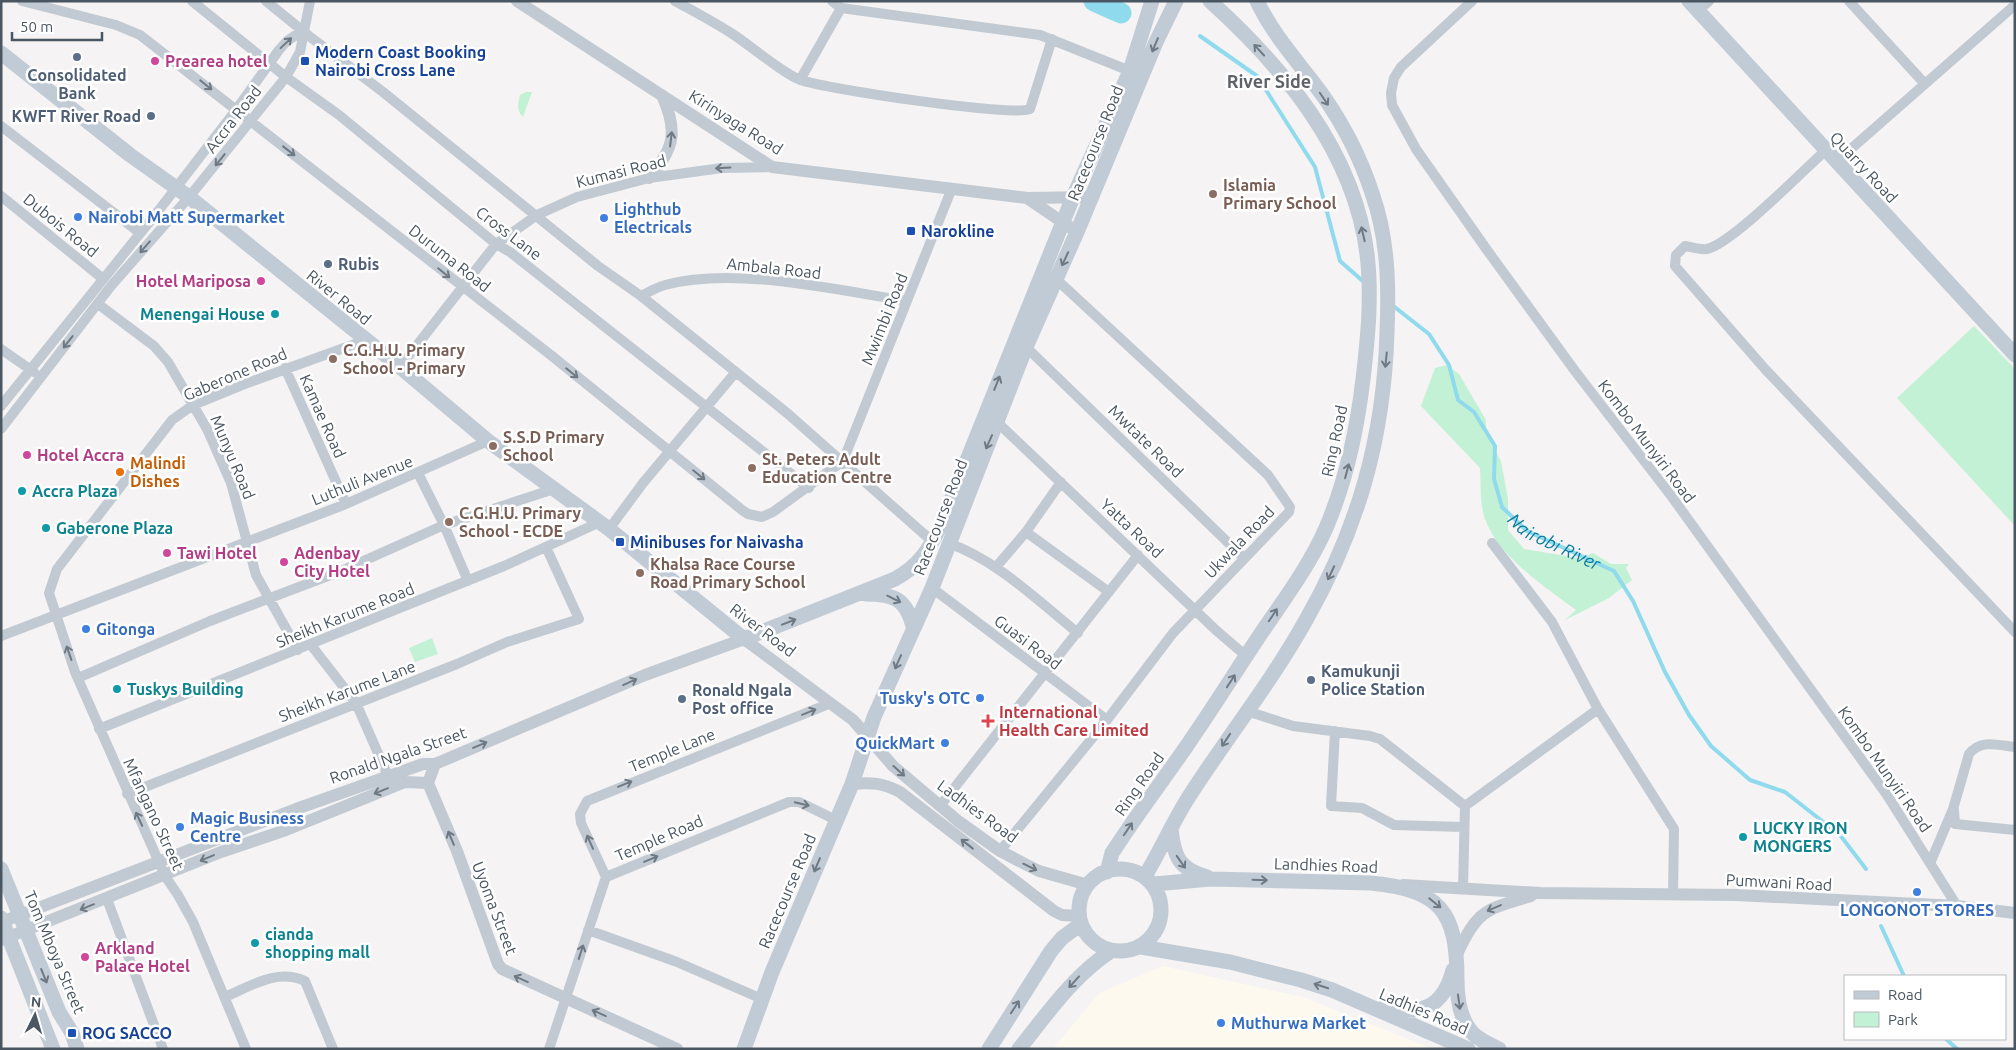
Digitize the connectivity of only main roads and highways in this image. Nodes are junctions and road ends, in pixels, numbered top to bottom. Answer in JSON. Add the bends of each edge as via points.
{"nodes":[{"id":1,"x":1152,"y":1,"type":"edge"},
{"id":2,"x":1176,"y":1,"type":"edge"},
{"id":3,"x":1210,"y":1,"type":"edge"},
{"id":4,"x":1257,"y":1,"type":"edge"},
{"id":5,"x":1699,"y":4,"type":"edge"},
{"id":6,"x":1,"y":53,"type":"edge"},
{"id":7,"x":2015,"y":355,"type":"edge"},
{"id":8,"x":911,"y":570,"type":"joint"},
{"id":9,"x":860,"y":594,"type":"junction"},
{"id":10,"x":913,"y":626,"type":"junction"},
{"id":11,"x":744,"y":640,"type":"joint"},
{"id":12,"x":1171,"y":829,"type":"junction"},
{"id":13,"x":1,"y":869,"type":"edge"},
{"id":14,"x":1107,"y":872,"type":"junction"},
{"id":15,"x":1211,"y":879,"type":"junction"},
{"id":16,"x":1150,"y":880,"type":"junction"},
{"id":17,"x":2,"y":920,"type":"edge"},
{"id":18,"x":1080,"y":920,"type":"junction"},
{"id":19,"x":5,"y":938,"type":"edge"},
{"id":20,"x":1141,"y":947,"type":"junction"},
{"id":21,"x":1111,"y":951,"type":"junction"},
{"id":22,"x":1457,"y":954,"type":"junction"},
{"id":23,"x":1366,"y":1006,"type":"junction"},
{"id":24,"x":746,"y":1044,"type":"edge"},
{"id":25,"x":53,"y":1049,"type":"edge"},
{"id":26,"x":77,"y":1049,"type":"edge"},
{"id":27,"x":734,"y":1049,"type":"edge"},
{"id":28,"x":989,"y":1049,"type":"edge"},
{"id":29,"x":1019,"y":1049,"type":"edge"},
{"id":30,"x":1468,"y":1049,"type":"edge"},
{"id":31,"x":1499,"y":1049,"type":"edge"}],
"edges":[{"from":8,"to":1,"type":"main road","name":"Racecourse Road","one_way":true,"via":[[924,557],[932,542],[1073,197],[1130,71]]},
{"from":2,"to":10,"type":"main road","name":"Racecourse Road","one_way":true,"via":[[1026,347],[932,588]]},
{"from":14,"to":3,"type":"main road","name":"Ring Road","one_way":true,"via":[[1112,853],[1307,565],[1326,528],[1347,474],[1365,363],[1369,289],[1364,235],[1339,160],[1292,89]]},
{"from":4,"to":12,"type":"main road","one_way":true,"via":[[1271,26],[1325,98],[1352,144],[1373,194],[1385,243],[1387,355],[1370,470],[1351,528],[1331,574],[1305,622],[1188,798]]},
{"from":5,"to":7,"type":"main road","name":"Quarry Road","via":[[1824,151]]},
{"from":6,"to":11,"type":"main road","name":"River Road","via":[[130,155],[189,197],[488,441],[604,526]]},
{"from":8,"to":9,"type":"main road","name":"Ronald Ngala Street"},
{"from":9,"to":10,"type":"main road","name":"Ronald Ngala Street","one_way":true,"via":[[893,597],[909,612]]},
{"from":11,"to":9,"type":"main road","name":"Ronald Ngala Street","one_way":true},
{"from":10,"to":24,"type":"main road","name":"Racecourse Road","one_way":true},
{"from":12,"to":15,"type":"main road","one_way":true,"via":[[1175,853],[1181,863],[1187,870]]},
{"from":12,"to":16,"type":"main road"},
{"from":13,"to":26,"type":"main road","name":"Tom Mboya Street","one_way":true},
{"from":14,"to":16,"type":"main road","via":[[1120,870]]},
{"from":14,"to":18,"type":"main road","via":[[1096,877],[1082,895]]},
{"from":15,"to":16,"type":"main road","name":"Landhies Road"},
{"from":15,"to":22,"type":"main road","name":"Landhies Road","one_way":true,"via":[[1386,885],[1434,900],[1446,912]]},
{"from":16,"to":20,"type":"main road","via":[[1160,898],[1162,912],[1152,938]]},
{"from":17,"to":19,"type":"main road"},
{"from":18,"to":21,"type":"main road","via":[[1088,936],[1098,946]]},
{"from":28,"to":18,"type":"main road","one_way":true,"via":[[1051,951]]},
{"from":19,"to":25,"type":"main road"},
{"from":20,"to":21,"type":"main road"},
{"from":23,"to":20,"type":"main road","one_way":true,"via":[[1332,990],[1269,970]]},
{"from":21,"to":29,"type":"main road","one_way":true,"via":[[1077,978]]},
{"from":22,"to":23,"type":"main road","name":"Landhies Road","via":[[1446,990],[1433,1005],[1420,1010],[1397,1011]]},
{"from":22,"to":31,"type":"main road","name":"Landhies Road","one_way":true,"via":[[1462,1016],[1470,1032]]},
{"from":23,"to":30,"type":"main road","name":"Ladhies Road"},
{"from":24,"to":27,"type":"main road"}]}
